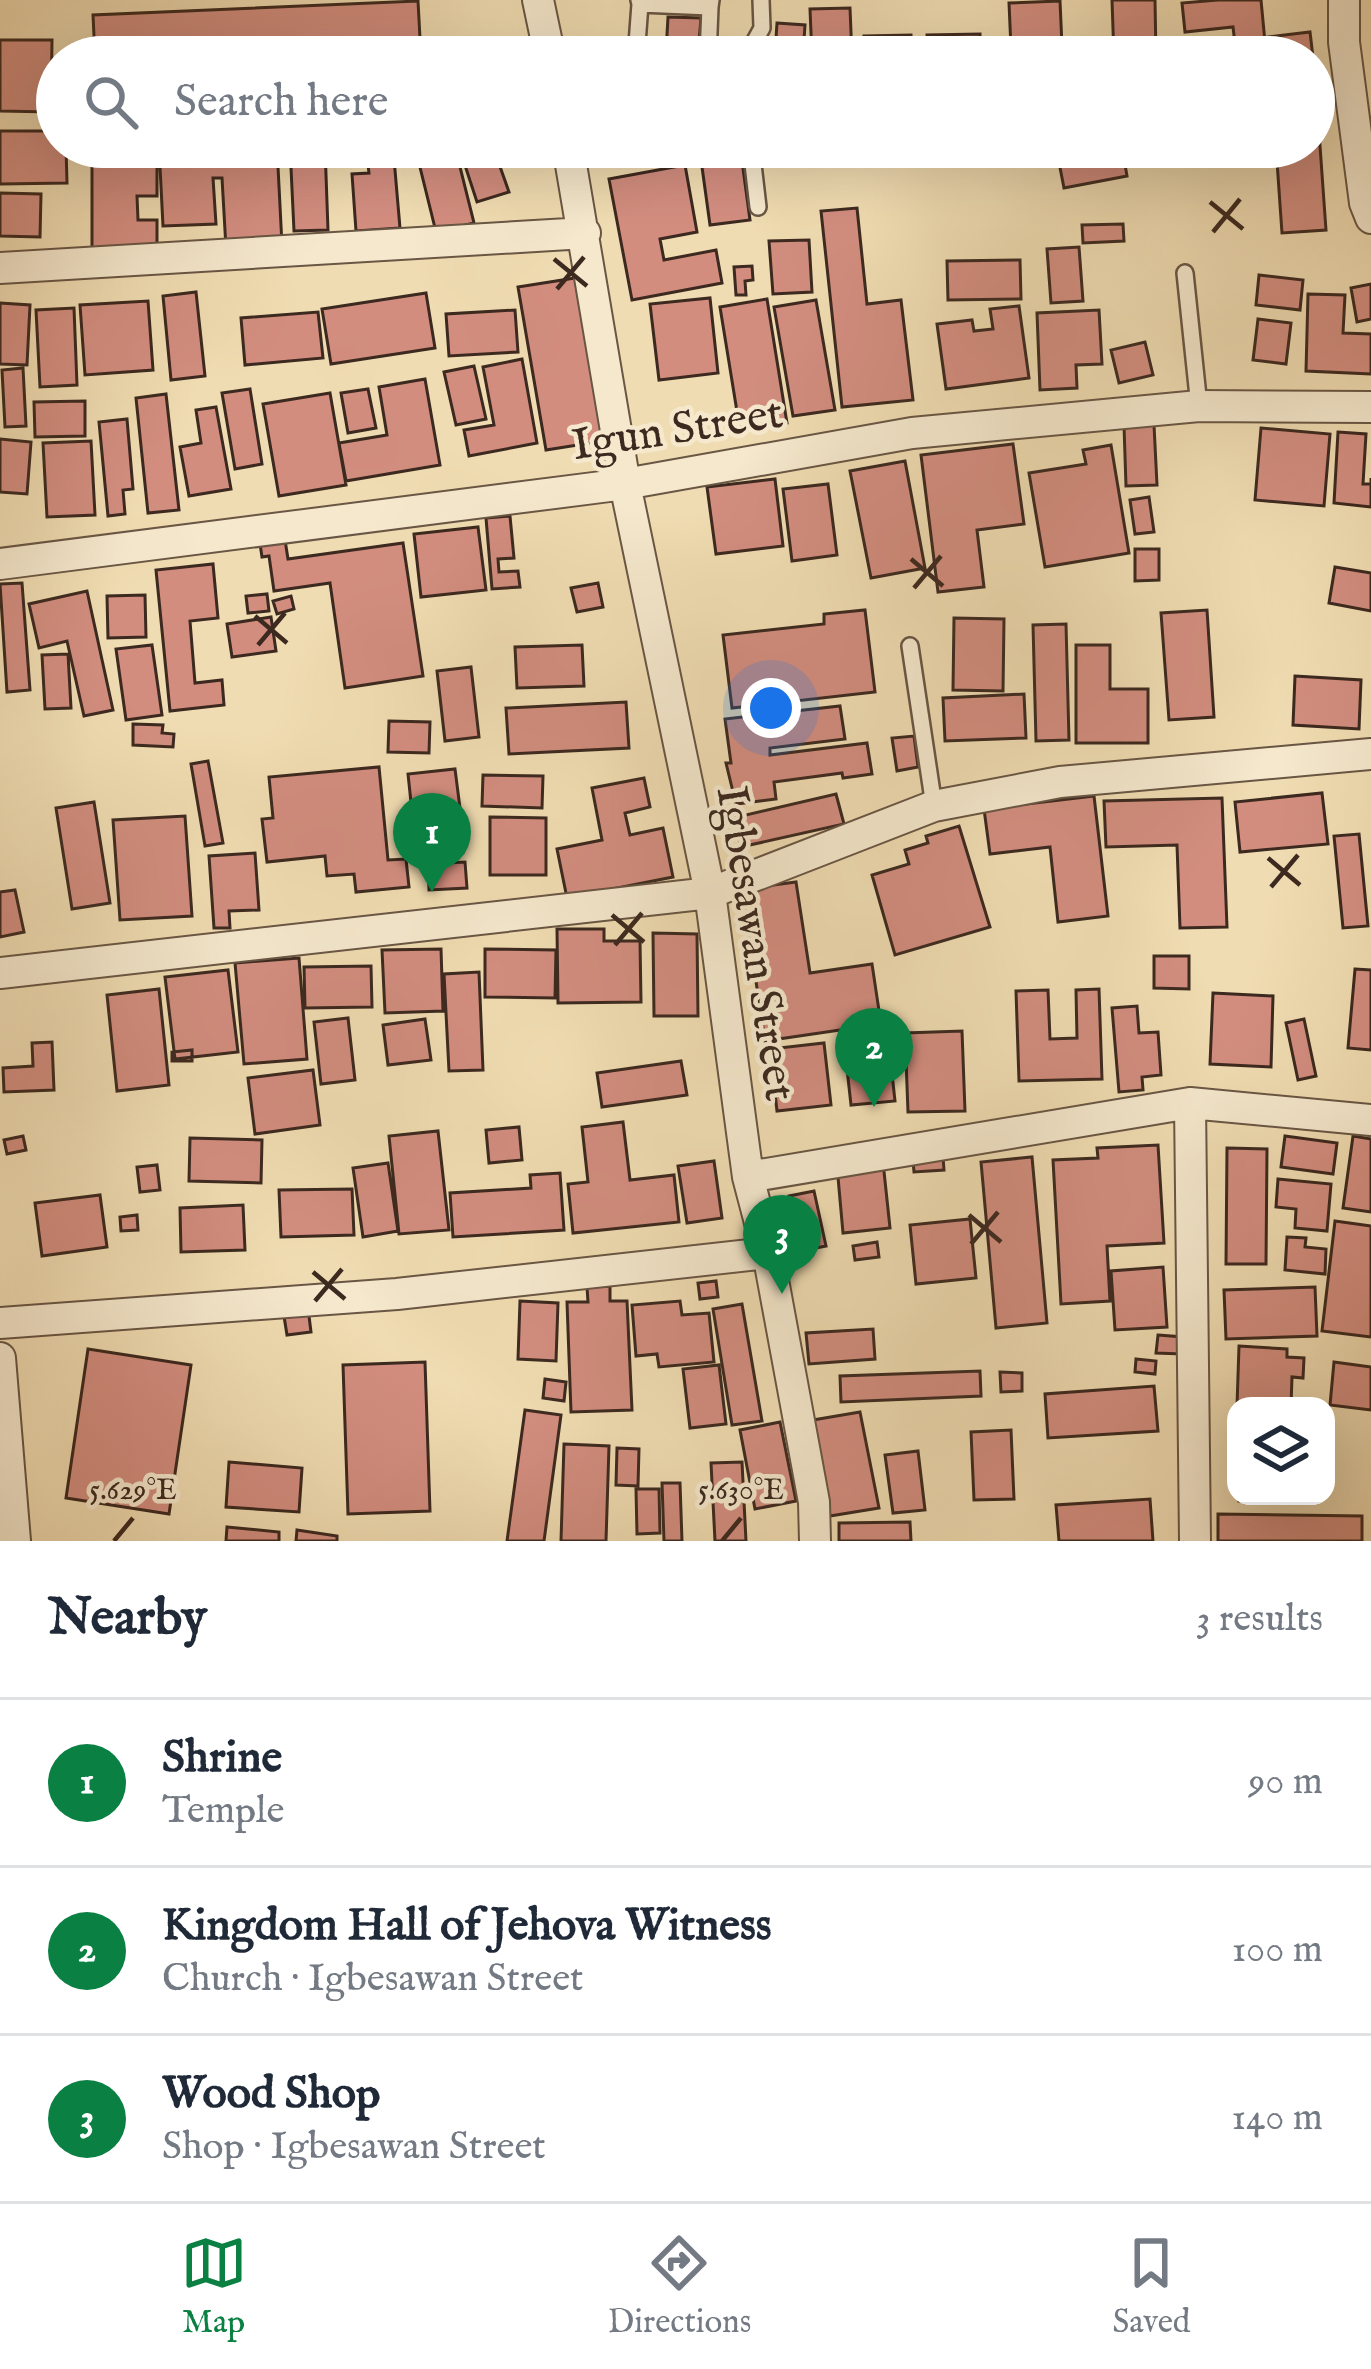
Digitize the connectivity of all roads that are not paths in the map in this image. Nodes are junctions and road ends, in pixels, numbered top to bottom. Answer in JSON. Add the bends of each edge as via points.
{"nodes":[{"id":1,"x":538,"y":0,"type":"edge"},
{"id":2,"x":761,"y":0,"type":"edge"},
{"id":3,"x":1344,"y":0,"type":"edge"},
{"id":4,"x":640,"y":2,"type":"edge"},
{"id":5,"x":711,"y":3,"type":"edge"},
{"id":6,"x":546,"y":36,"type":"edge"},
{"id":7,"x":638,"y":36,"type":"edge"},
{"id":8,"x":709,"y":36,"type":"edge"},
{"id":9,"x":758,"y":36,"type":"edge"},
{"id":10,"x":572,"y":168,"type":"edge"},
{"id":11,"x":754,"y":168,"type":"edge"},
{"id":12,"x":758,"y":207,"type":"dead end"},
{"id":13,"x":1371,"y":218,"type":"edge"},
{"id":14,"x":585,"y":233,"type":"junction"},
{"id":15,"x":0,"y":268,"type":"edge"},
{"id":16,"x":1185,"y":273,"type":"dead end"},
{"id":17,"x":1199,"y":406,"type":"junction"},
{"id":18,"x":1371,"y":407,"type":"edge"},
{"id":19,"x":625,"y":484,"type":"junction"},
{"id":20,"x":0,"y":564,"type":"edge"},
{"id":21,"x":910,"y":646,"type":"dead end"},
{"id":22,"x":1371,"y":754,"type":"edge"},
{"id":23,"x":934,"y":806,"type":"junction"},
{"id":24,"x":710,"y":893,"type":"junction"},
{"id":25,"x":0,"y":973,"type":"edge"},
{"id":26,"x":1190,"y":1103,"type":"junction"},
{"id":27,"x":1371,"y":1120,"type":"edge"},
{"id":28,"x":748,"y":1177,"type":"junction"},
{"id":29,"x":768,"y":1253,"type":"junction"},
{"id":30,"x":0,"y":1323,"type":"edge"},
{"id":31,"x":0,"y":1358,"type":"edge"},
{"id":32,"x":16,"y":1541,"type":"edge"},
{"id":33,"x":815,"y":1541,"type":"edge"},
{"id":34,"x":1195,"y":1541,"type":"edge"}],
"edges":[{"from":1,"to":6,"type":"street"},
{"from":2,"to":9,"type":"lane"},
{"from":3,"to":13,"type":"street"},
{"from":4,"to":5,"type":"lane"},
{"from":4,"to":7,"type":"lane"},
{"from":5,"to":8,"type":"lane"},
{"from":10,"to":14,"type":"street","name":"Igbesawan Street"},
{"from":11,"to":12,"type":"lane"},
{"from":14,"to":15,"type":"street"},
{"from":14,"to":19,"type":"street","name":"Igbesawan Street"},
{"from":16,"to":17,"type":"lane"},
{"from":17,"to":18,"type":"street","name":"Igun Street"},
{"from":17,"to":19,"type":"street","name":"Igun Street","via":[[912,433]]},
{"from":19,"to":20,"type":"street","name":"Igun Street"},
{"from":19,"to":24,"type":"street","name":"Igbesawan Street"},
{"from":21,"to":23,"type":"lane"},
{"from":22,"to":23,"type":"street","via":[[1060,782]]},
{"from":23,"to":24,"type":"street"},
{"from":24,"to":25,"type":"street"},
{"from":24,"to":28,"type":"street","name":"Igbesawan Street"},
{"from":26,"to":27,"type":"street"},
{"from":26,"to":28,"type":"street"},
{"from":26,"to":34,"type":"street"},
{"from":28,"to":29,"type":"street","name":"Igbesawan Street"},
{"from":29,"to":30,"type":"street","via":[[397,1294]]},
{"from":29,"to":33,"type":"street","name":"Igbesawan Street"},
{"from":31,"to":32,"type":"street"}]}
